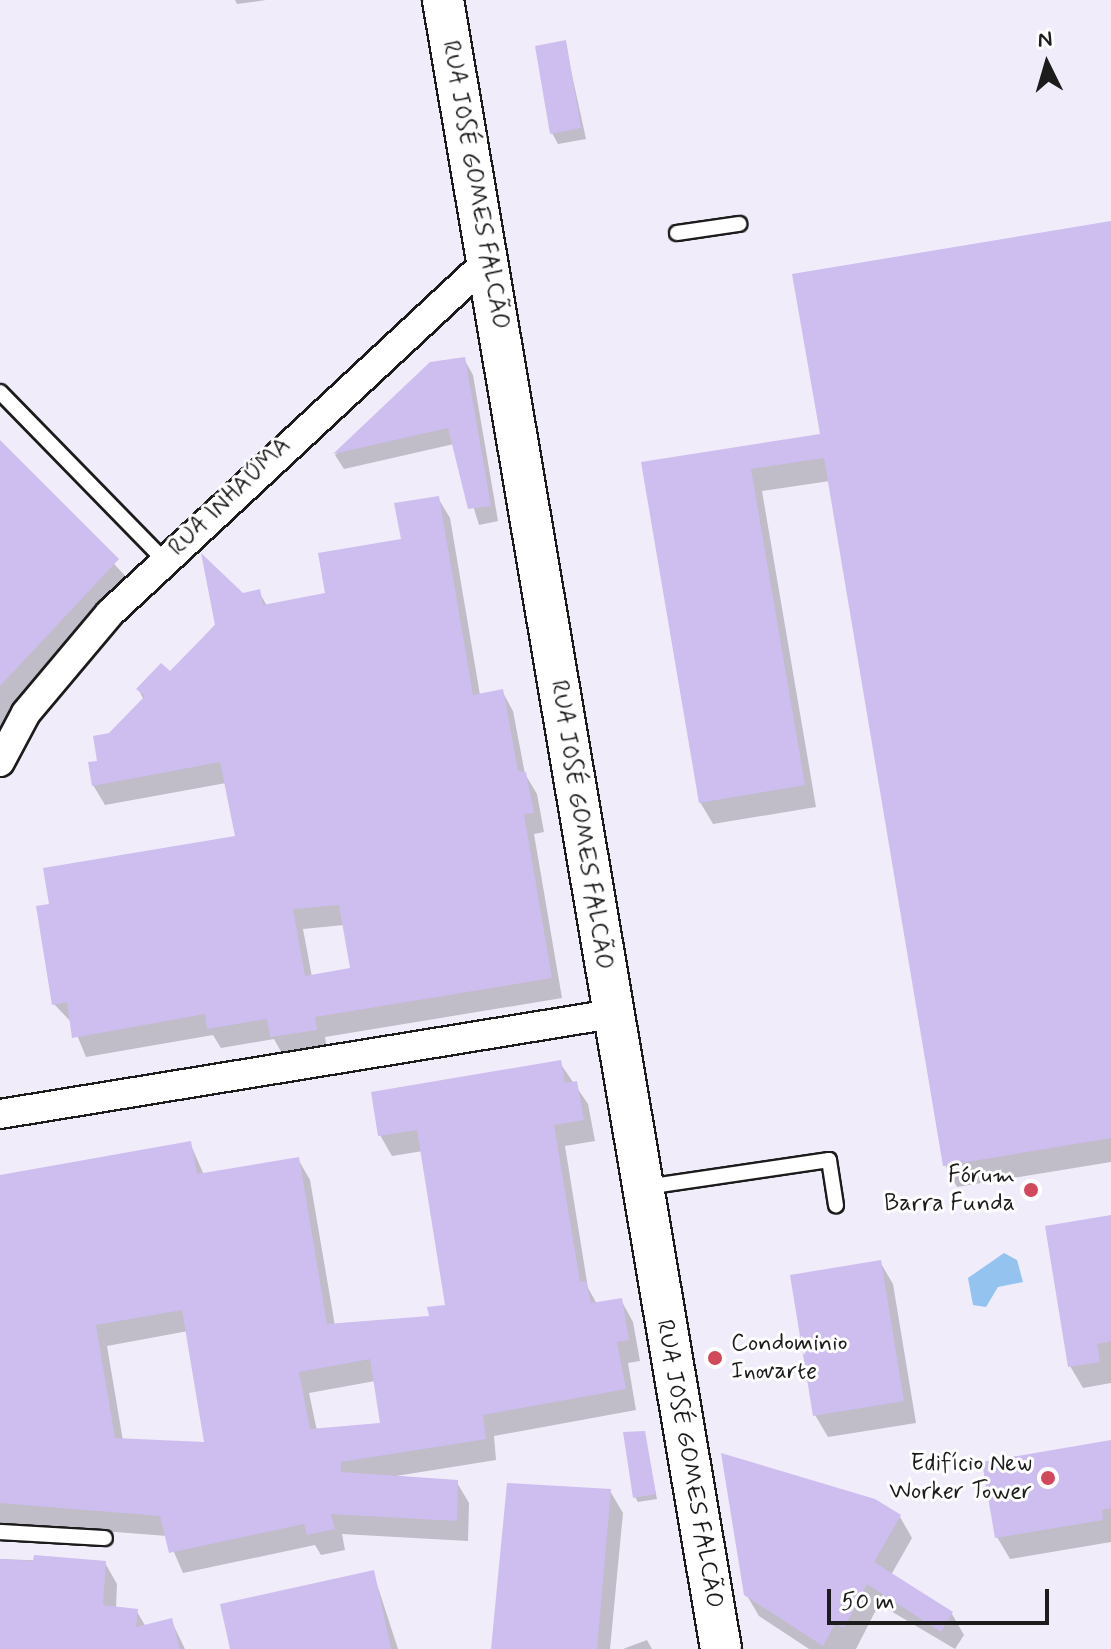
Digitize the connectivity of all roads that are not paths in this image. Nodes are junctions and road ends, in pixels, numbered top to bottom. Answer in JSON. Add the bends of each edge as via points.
{"nodes":[{"id":1,"x":443,"y":0,"type":"edge"},
{"id":2,"x":739,"y":224,"type":"dead end"},
{"id":3,"x":677,"y":233,"type":"dead end"},
{"id":4,"x":490,"y":259,"type":"junction"},
{"id":5,"x":0,"y":392,"type":"edge"},
{"id":6,"x":164,"y":560,"type":"junction"},
{"id":7,"x":0,"y":762,"type":"edge"},
{"id":8,"x":612,"y":1014,"type":"junction"},
{"id":9,"x":0,"y":1114,"type":"edge"},
{"id":10,"x":642,"y":1187,"type":"junction"},
{"id":11,"x":836,"y":1205,"type":"dead end"},
{"id":12,"x":0,"y":1532,"type":"edge"},
{"id":13,"x":105,"y":1538,"type":"dead end"},
{"id":14,"x":721,"y":1649,"type":"edge"}],
"edges":[{"from":1,"to":4,"type":"street","name":"RUA JOSÉ GOMES FALCÃO"},
{"from":2,"to":3,"type":"lane"},
{"from":4,"to":6,"type":"street","name":"RUA INHAÚMA"},
{"from":4,"to":8,"type":"street","name":"RUA JOSÉ GOMES FALCÃO"},
{"from":5,"to":6,"type":"lane"},
{"from":6,"to":7,"type":"street","name":"RUA INHAÚMA","via":[[64,663]]},
{"from":8,"to":9,"type":"street"},
{"from":8,"to":10,"type":"street","name":"RUA JOSÉ GOMES FALCÃO"},
{"from":10,"to":11,"type":"lane","via":[[829,1160]]},
{"from":10,"to":14,"type":"street","name":"RUA JOSÉ GOMES FALCÃO"},
{"from":12,"to":13,"type":"lane"}]}
